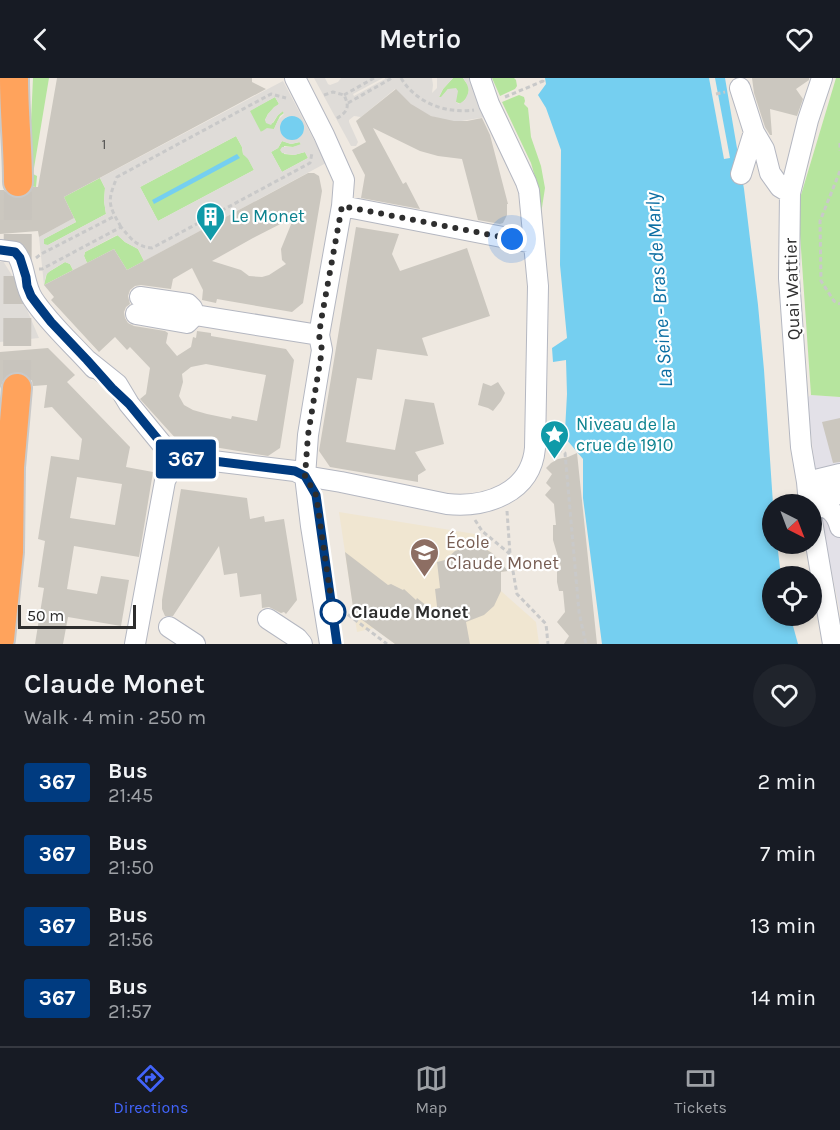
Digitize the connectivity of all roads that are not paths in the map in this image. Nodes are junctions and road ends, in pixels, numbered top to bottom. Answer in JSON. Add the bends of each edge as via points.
{"nodes":[{"id":1,"x":14,"y":78,"type":"edge"},
{"id":2,"x":29,"y":78,"type":"edge"},
{"id":3,"x":295,"y":78,"type":"edge"},
{"id":4,"x":480,"y":78,"type":"edge"},
{"id":5,"x":822,"y":78,"type":"edge"},
{"id":6,"x":740,"y":88,"type":"dead end"},
{"id":7,"x":754,"y":132,"type":"junction"},
{"id":8,"x":741,"y":174,"type":"dead end"},
{"id":9,"x":790,"y":193,"type":"junction"},
{"id":10,"x":342,"y":206,"type":"junction"},
{"id":11,"x":533,"y":243,"type":"junction"},
{"id":12,"x":0,"y":250,"type":"edge"},
{"id":13,"x":138,"y":306,"type":"dead end"},
{"id":14,"x":319,"y":335,"type":"junction"},
{"id":15,"x":10,"y":389,"type":"tunnel mouth"},
{"id":16,"x":175,"y":460,"type":"junction"},
{"id":17,"x":840,"y":474,"type":"edge"},
{"id":18,"x":305,"y":476,"type":"junction"},
{"id":19,"x":808,"y":494,"type":"edge"},
{"id":20,"x":810,"y":494,"type":"edge"},
{"id":21,"x":840,"y":494,"type":"edge"},
{"id":22,"x":822,"y":495,"type":"edge"},
{"id":23,"x":822,"y":504,"type":"edge"},
{"id":24,"x":840,"y":527,"type":"edge"},
{"id":25,"x":818,"y":554,"type":"edge"},
{"id":26,"x":268,"y":619,"type":"dead end"},
{"id":27,"x":170,"y":627,"type":"dead end"},
{"id":28,"x":0,"y":639,"type":"edge"},
{"id":29,"x":135,"y":644,"type":"edge"},
{"id":30,"x":195,"y":644,"type":"edge"},
{"id":31,"x":302,"y":644,"type":"edge"},
{"id":32,"x":335,"y":644,"type":"edge"},
{"id":33,"x":833,"y":644,"type":"edge"}],
"edges":[{"from":1,"to":2,"type":"highway","via":[[18,173]]},
{"from":3,"to":10,"type":"street","via":[[344,180]]},
{"from":4,"to":11,"type":"street","via":[[529,191]]},
{"from":5,"to":9,"type":"street","name":"Quai Wattier"},
{"from":6,"to":7,"type":"street"},
{"from":7,"to":8,"type":"street"},
{"from":7,"to":9,"type":"street","via":[[765,149],[774,180]]},
{"from":9,"to":19,"type":"street","name":"Quai Wattier","via":[[789,278]]},
{"from":10,"to":11,"type":"street"},
{"from":10,"to":14,"type":"street"},
{"from":11,"to":18,"type":"street","via":[[538,286],[534,457],[522,481],[492,500],[472,505],[447,504]]},
{"from":12,"to":16,"type":"street","via":[[15,252],[31,296]]},
{"from":13,"to":14,"type":"street","via":[[188,304],[195,315]]},
{"from":14,"to":18,"type":"street","via":[[311,349],[293,455]]},
{"from":15,"to":28,"type":"highway","via":[[9,552]]},
{"from":16,"to":18,"type":"street","via":[[188,469],[292,481]]},
{"from":16,"to":29,"type":"street","via":[[165,481]]},
{"from":17,"to":20,"type":"street"},
{"from":18,"to":32,"type":"street"},
{"from":18,"to":32,"type":"street","via":[[316,495]]},
{"from":21,"to":22,"type":"street"},
{"from":23,"to":24,"type":"street","via":[[831,509]]},
{"from":25,"to":33,"type":"street"},
{"from":26,"to":31,"type":"street"},
{"from":27,"to":30,"type":"street"}]}
